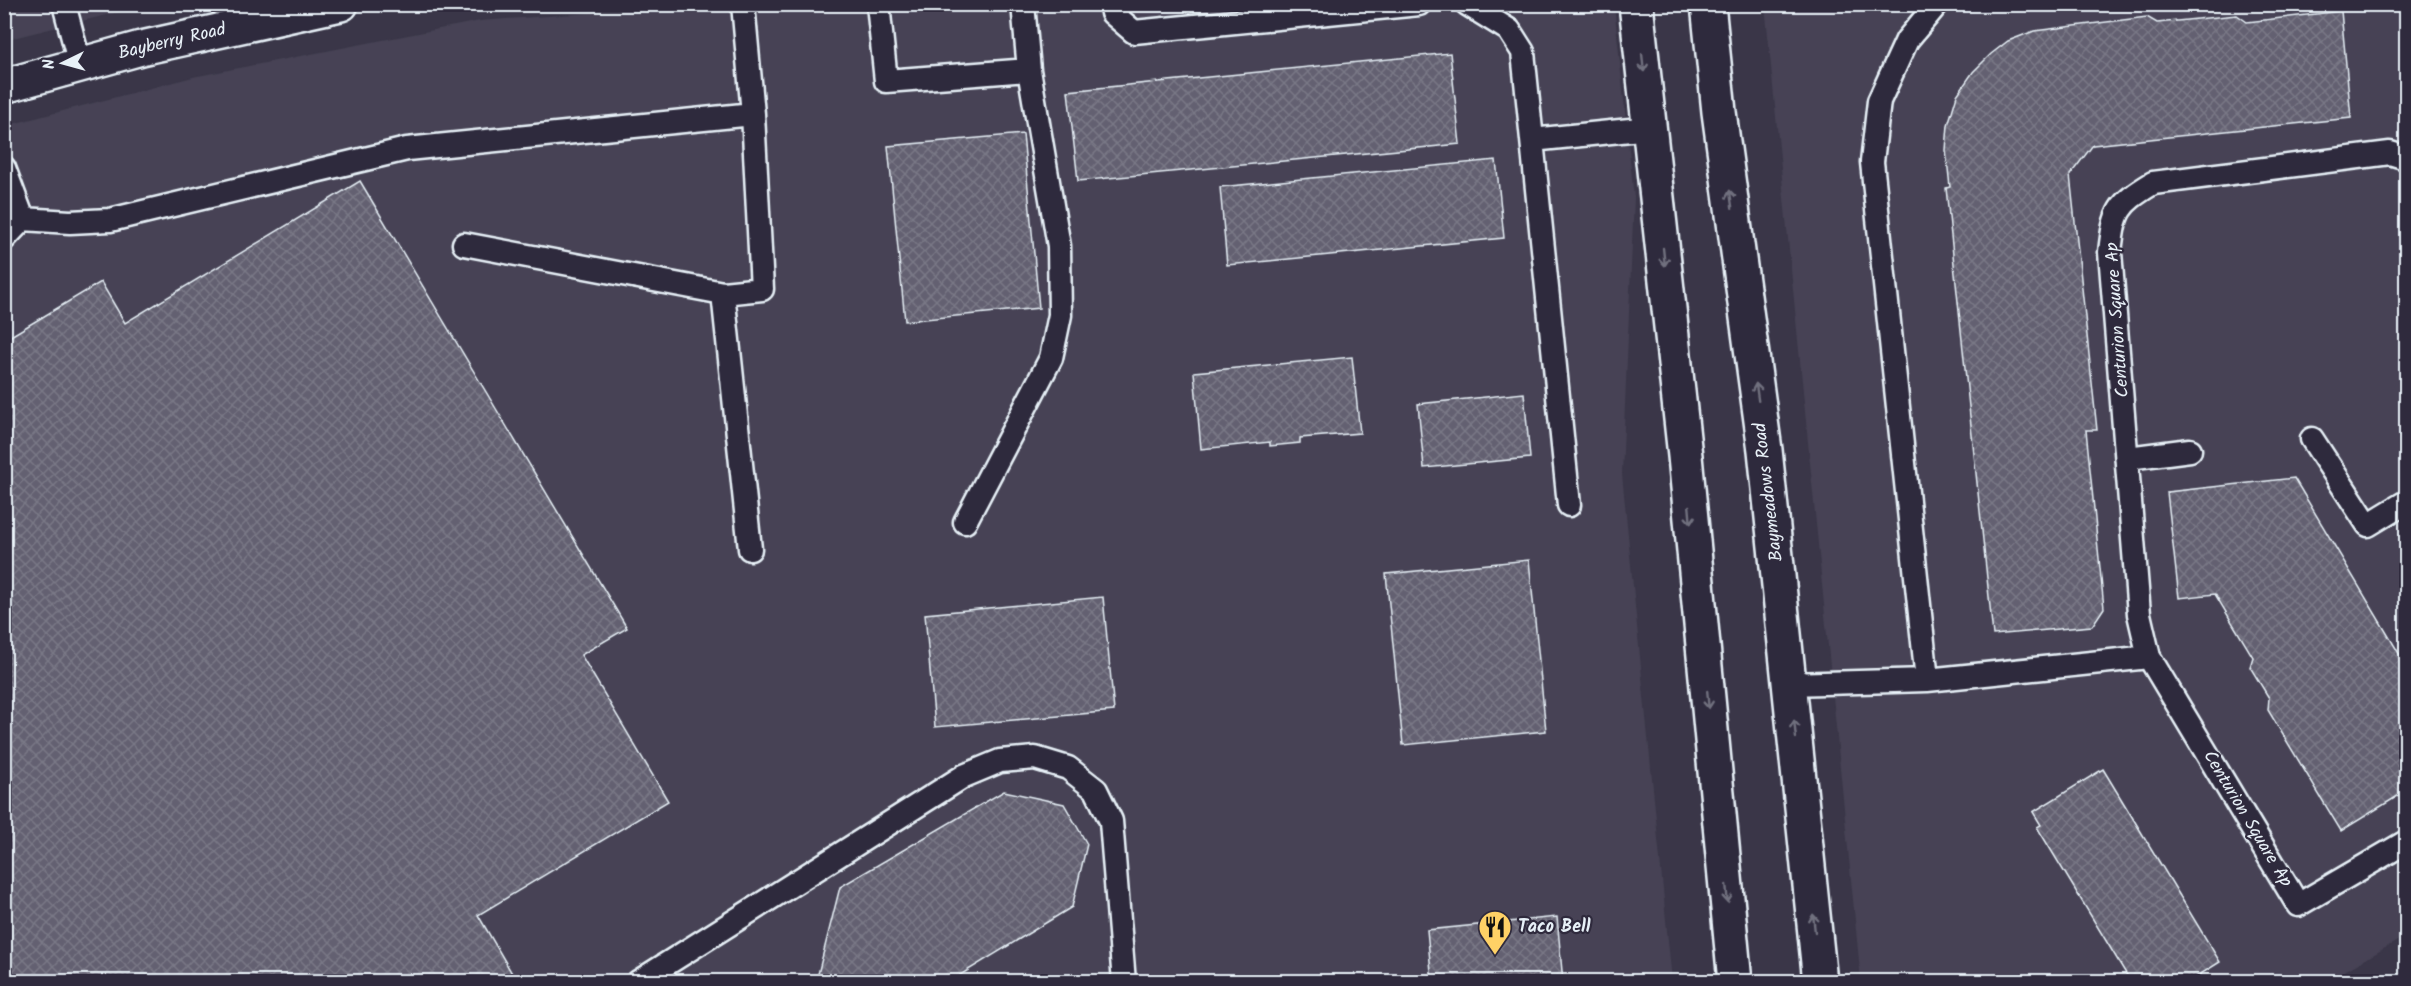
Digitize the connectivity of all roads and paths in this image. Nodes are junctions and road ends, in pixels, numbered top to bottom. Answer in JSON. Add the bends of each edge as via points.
{"nodes":[{"id":1,"x":64,"y":4,"type":"edge"},
{"id":2,"x":341,"y":4,"type":"edge"},
{"id":3,"x":743,"y":4,"type":"edge"},
{"id":4,"x":878,"y":4,"type":"edge"},
{"id":5,"x":1023,"y":4,"type":"edge"},
{"id":6,"x":1111,"y":4,"type":"edge"},
{"id":7,"x":1419,"y":4,"type":"edge"},
{"id":8,"x":1467,"y":4,"type":"edge"},
{"id":9,"x":1636,"y":4,"type":"edge"},
{"id":10,"x":1708,"y":4,"type":"edge"},
{"id":11,"x":1937,"y":4,"type":"edge"},
{"id":12,"x":301,"y":9,"type":"edge"},
{"id":13,"x":80,"y":65,"type":"junction"},
{"id":14,"x":1029,"y":70,"type":"junction"},
{"id":15,"x":4,"y":86,"type":"edge"},
{"id":16,"x":753,"y":114,"type":"junction"},
{"id":17,"x":1650,"y":128,"type":"junction"},
{"id":18,"x":1532,"y":140,"type":"junction"},
{"id":19,"x":2406,"y":158,"type":"edge"},
{"id":20,"x":4,"y":168,"type":"edge"},
{"id":21,"x":23,"y":219,"type":"junction"},
{"id":22,"x":4,"y":239,"type":"edge"},
{"id":23,"x":464,"y":244,"type":"dead end"},
{"id":24,"x":723,"y":292,"type":"junction"},
{"id":25,"x":2312,"y":439,"type":"dead end"},
{"id":26,"x":2190,"y":450,"type":"dead end"},
{"id":27,"x":2128,"y":458,"type":"junction"},
{"id":28,"x":2406,"y":502,"type":"edge"},
{"id":29,"x":1569,"y":505,"type":"dead end"},
{"id":30,"x":965,"y":522,"type":"dead end"},
{"id":31,"x":750,"y":549,"type":"dead end"},
{"id":32,"x":2149,"y":657,"type":"junction"},
{"id":33,"x":1927,"y":680,"type":"junction"},
{"id":34,"x":1790,"y":684,"type":"junction"},
{"id":35,"x":2406,"y":842,"type":"edge"},
{"id":36,"x":638,"y":981,"type":"edge"},
{"id":37,"x":1124,"y":981,"type":"edge"},
{"id":38,"x":1735,"y":981,"type":"edge"},
{"id":39,"x":1820,"y":981,"type":"edge"}],
"edges":[{"from":1,"to":13,"type":"lane"},
{"from":2,"to":12,"type":"main road","name":"Bayberry Road"},
{"from":3,"to":16,"type":"lane"},
{"from":4,"to":14,"type":"lane","via":[[886,81]]},
{"from":5,"to":14,"type":"lane"},
{"from":6,"to":7,"type":"lane","via":[[1113,13],[1134,32]]},
{"from":8,"to":18,"type":"lane","via":[[1509,30],[1522,52]]},
{"from":9,"to":17,"type":"main road","one_way":true},
{"from":34,"to":10,"type":"main road","name":"Baymeadows Road","one_way":true,"via":[[1765,450]]},
{"from":11,"to":33,"type":"lane","via":[[1907,40],[1879,101],[1872,162]]},
{"from":12,"to":13,"type":"main road","name":"Bayberry Road"},
{"from":13,"to":15,"type":"main road","name":"Bayberry Road"},
{"from":14,"to":30,"type":"lane","via":[[1059,246],[1060,315],[1051,358]]},
{"from":16,"to":21,"type":"lane","via":[[407,149],[110,220]]},
{"from":16,"to":24,"type":"lane","via":[[762,289]]},
{"from":17,"to":18,"type":"lane"},
{"from":17,"to":38,"type":"main road","one_way":true},
{"from":18,"to":29,"type":"lane"},
{"from":19,"to":27,"type":"lane","name":"Centurion Square Ap","via":[[2390,153],[2153,183],[2129,198],[2114,217],[2110,252]]},
{"from":20,"to":21,"type":"lane"},
{"from":21,"to":22,"type":"lane"},
{"from":23,"to":24,"type":"lane"},
{"from":24,"to":31,"type":"lane"},
{"from":25,"to":28,"type":"lane","via":[[2368,525]]},
{"from":26,"to":27,"type":"lane"},
{"from":27,"to":32,"type":"lane","name":"Centurion Square Ap","via":[[2139,614]]},
{"from":32,"to":33,"type":"lane"},
{"from":32,"to":35,"type":"lane","name":"Centurion Square Ap","via":[[2298,905]]},
{"from":33,"to":34,"type":"lane"},
{"from":39,"to":34,"type":"main road","name":"Baymeadows Road","one_way":true},
{"from":36,"to":37,"type":"lane","via":[[964,776],[1000,761],[1035,758],[1068,768],[1096,790],[1111,821]]}]}
